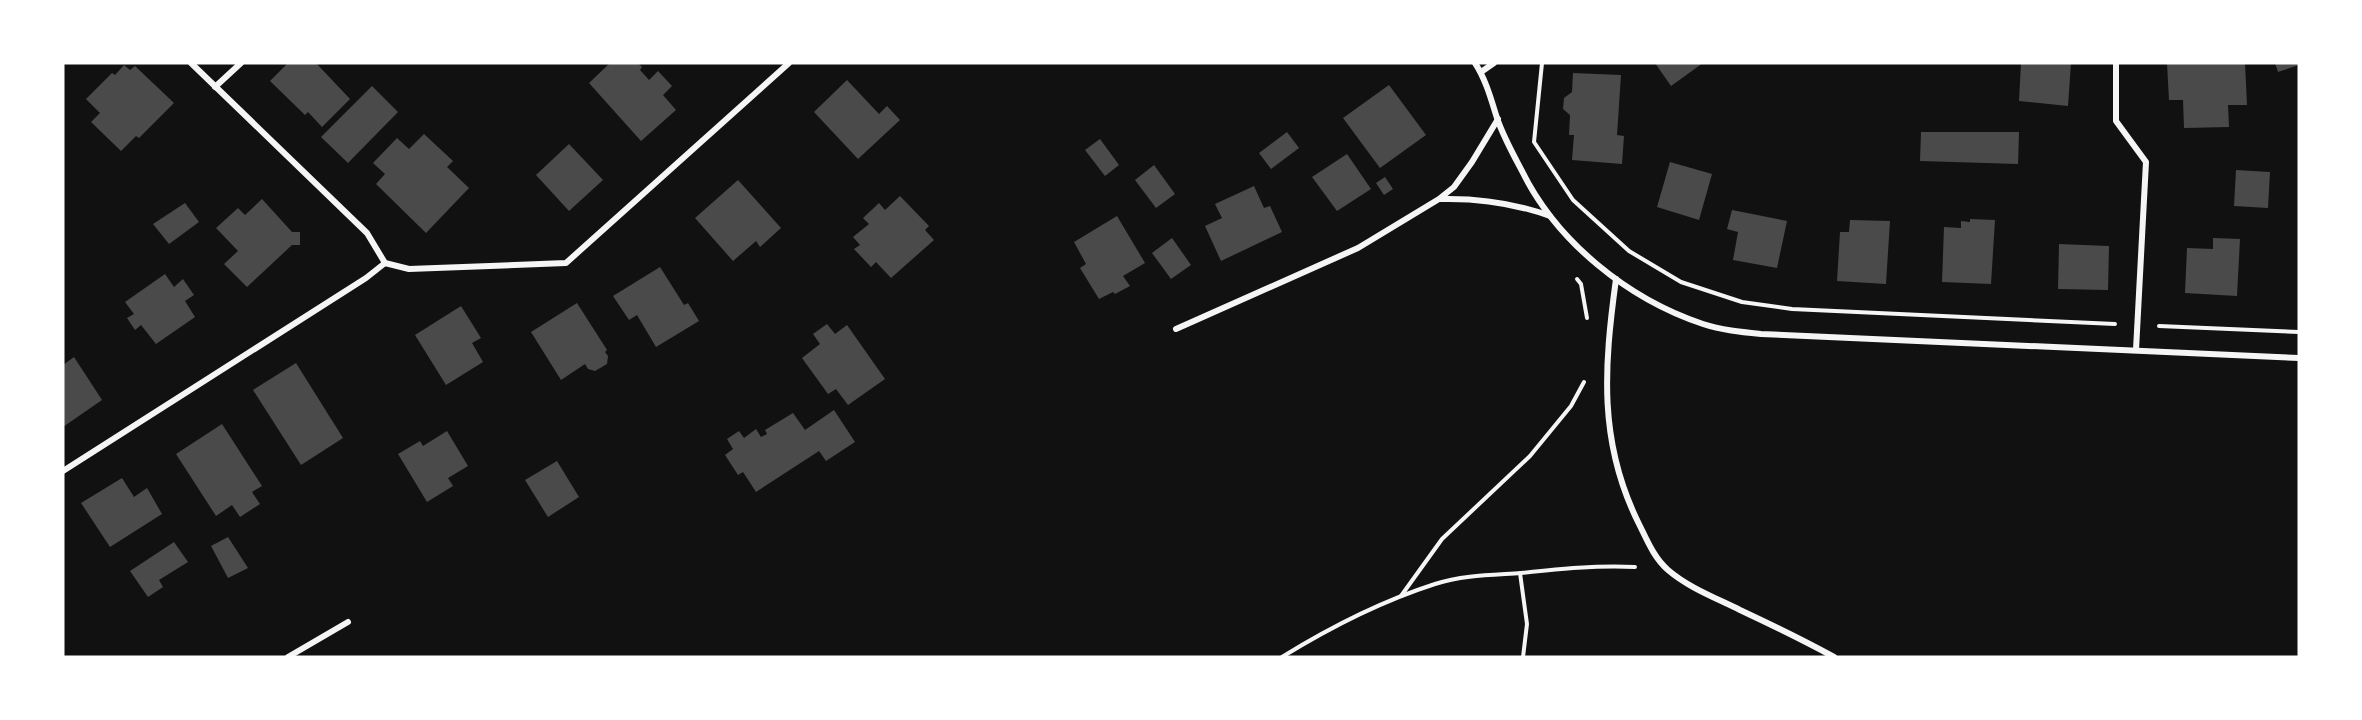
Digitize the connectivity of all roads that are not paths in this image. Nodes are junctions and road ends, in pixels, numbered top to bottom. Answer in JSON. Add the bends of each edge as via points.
{"nodes":[{"id":1,"x":191,"y":63,"type":"edge"},
{"id":2,"x":241,"y":63,"type":"edge"},
{"id":3,"x":789,"y":63,"type":"edge"},
{"id":4,"x":1475,"y":63,"type":"edge"},
{"id":5,"x":1494,"y":63,"type":"edge"},
{"id":6,"x":2116,"y":63,"type":"edge"},
{"id":7,"x":1481,"y":72,"type":"junction"},
{"id":8,"x":215,"y":87,"type":"junction"},
{"id":9,"x":1497,"y":119,"type":"junction"},
{"id":10,"x":1439,"y":200,"type":"junction"},
{"id":11,"x":1550,"y":216,"type":"junction"},
{"id":12,"x":386,"y":263,"type":"junction"},
{"id":13,"x":1616,"y":279,"type":"junction"},
{"id":14,"x":1176,"y":329,"type":"dead end"},
{"id":15,"x":2136,"y":350,"type":"junction"},
{"id":16,"x":2299,"y":358,"type":"edge"},
{"id":17,"x":63,"y":471,"type":"edge"},
{"id":18,"x":348,"y":621,"type":"dead end"},
{"id":19,"x":288,"y":657,"type":"edge"},
{"id":20,"x":1834,"y":657,"type":"edge"}],
"edges":[{"from":1,"to":8,"type":"street"},
{"from":2,"to":8,"type":"street"},
{"from":3,"to":12,"type":"street","via":[[566,263],[409,269]]},
{"from":4,"to":7,"type":"street"},
{"from":5,"to":7,"type":"street"},
{"from":6,"to":15,"type":"street","via":[[2116,121],[2146,162]]},
{"from":7,"to":9,"type":"street"},
{"from":8,"to":12,"type":"street","via":[[367,233]]},
{"from":9,"to":10,"type":"street","via":[[1454,187]]},
{"from":9,"to":11,"type":"street","via":[[1523,174]]},
{"from":10,"to":11,"type":"street","via":[[1509,203]]},
{"from":10,"to":14,"type":"street","via":[[1358,248]]},
{"from":11,"to":13,"type":"street"},
{"from":12,"to":17,"type":"street"},
{"from":13,"to":15,"type":"street","via":[[1673,312],[1733,331]]},
{"from":13,"to":20,"type":"street","via":[[1608,340],[1610,439],[1628,503],[1653,552],[1666,569],[1687,584]]},
{"from":15,"to":16,"type":"street"},
{"from":18,"to":19,"type":"street"}]}
